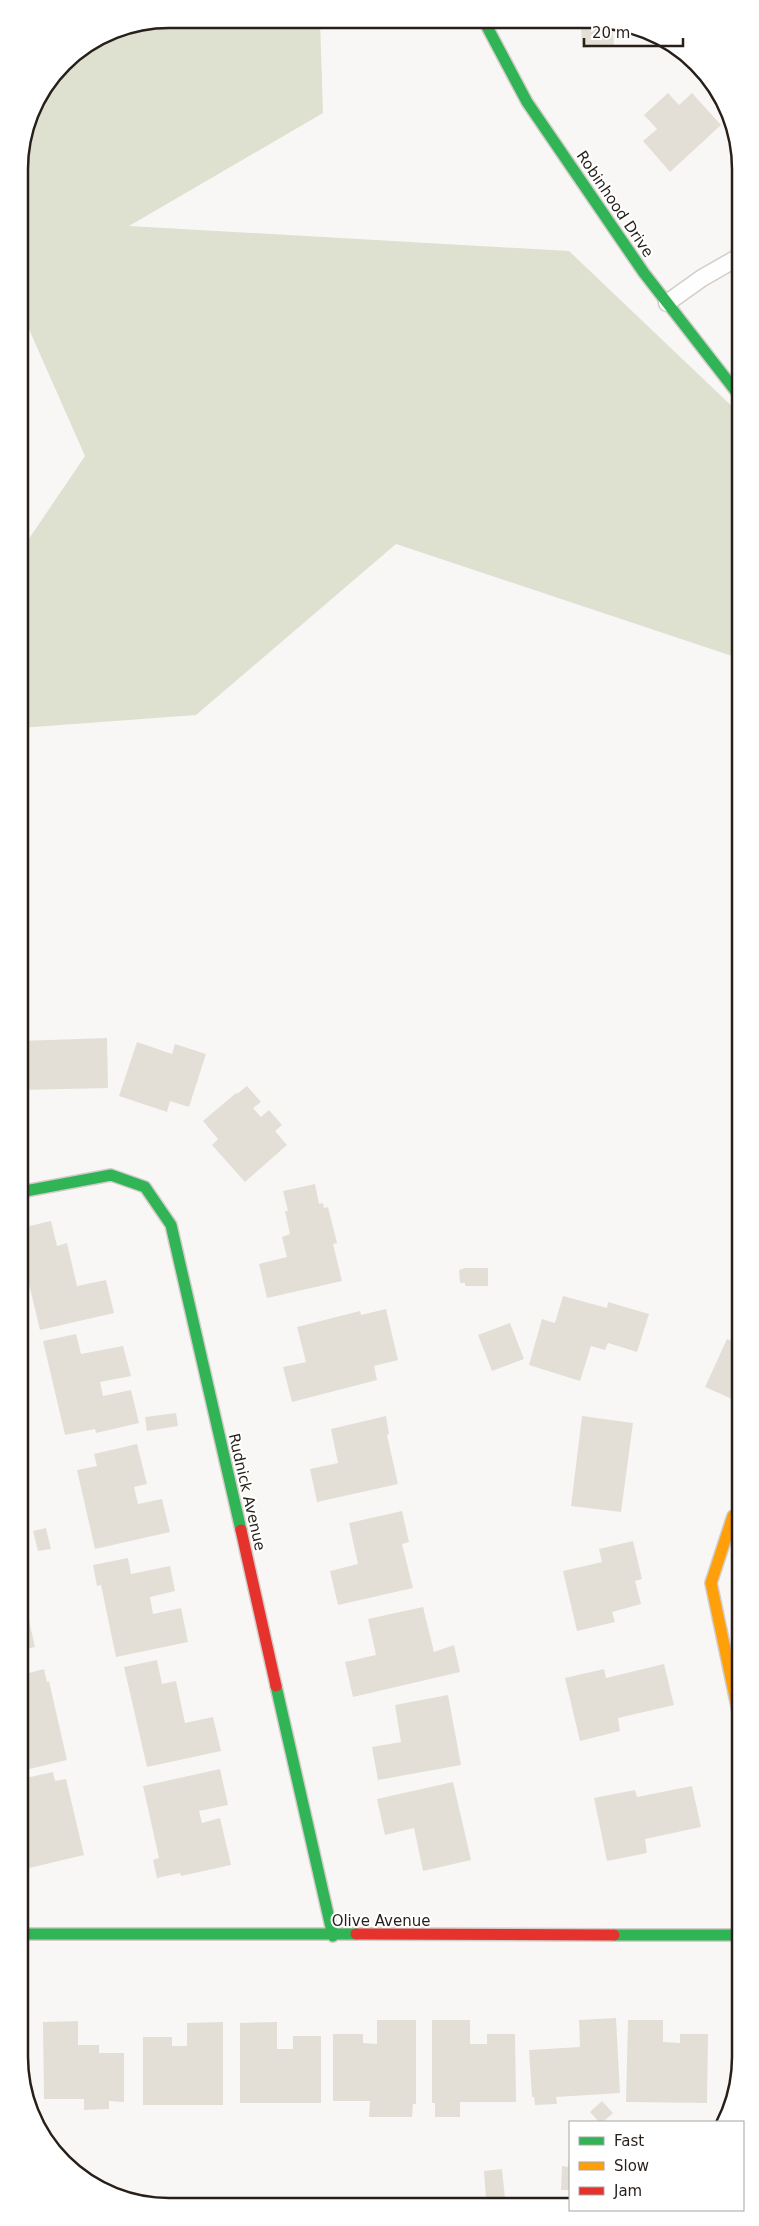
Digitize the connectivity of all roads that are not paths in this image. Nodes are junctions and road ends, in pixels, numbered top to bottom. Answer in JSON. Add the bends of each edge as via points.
{"nodes":[{"id":1,"x":488,"y":28,"type":"edge"},
{"id":2,"x":732,"y":261,"type":"edge"},
{"id":3,"x":667,"y":303,"type":"junction"},
{"id":4,"x":732,"y":386,"type":"edge"},
{"id":5,"x":28,"y":1191,"type":"edge"},
{"id":6,"x":731,"y":1521,"type":"edge"},
{"id":7,"x":731,"y":1677,"type":"edge"},
{"id":8,"x":28,"y":1934,"type":"edge"},
{"id":9,"x":731,"y":1935,"type":"edge"},
{"id":10,"x":332,"y":1936,"type":"junction"}],
"edges":[{"from":1,"to":3,"type":"street","name":"Robinhood Drive","via":[[528,102]]},
{"from":2,"to":3,"type":"lane"},
{"from":3,"to":4,"type":"street","name":"Robinhood Drive"},
{"from":5,"to":10,"type":"street","name":"Rudnick Avenue","via":[[111,1175],[145,1187],[171,1225]]},
{"from":6,"to":7,"type":"street","via":[[710,1583]]},
{"from":8,"to":10,"type":"street","name":"Olive Avenue"},
{"from":9,"to":10,"type":"street","name":"Olive Avenue"}]}
